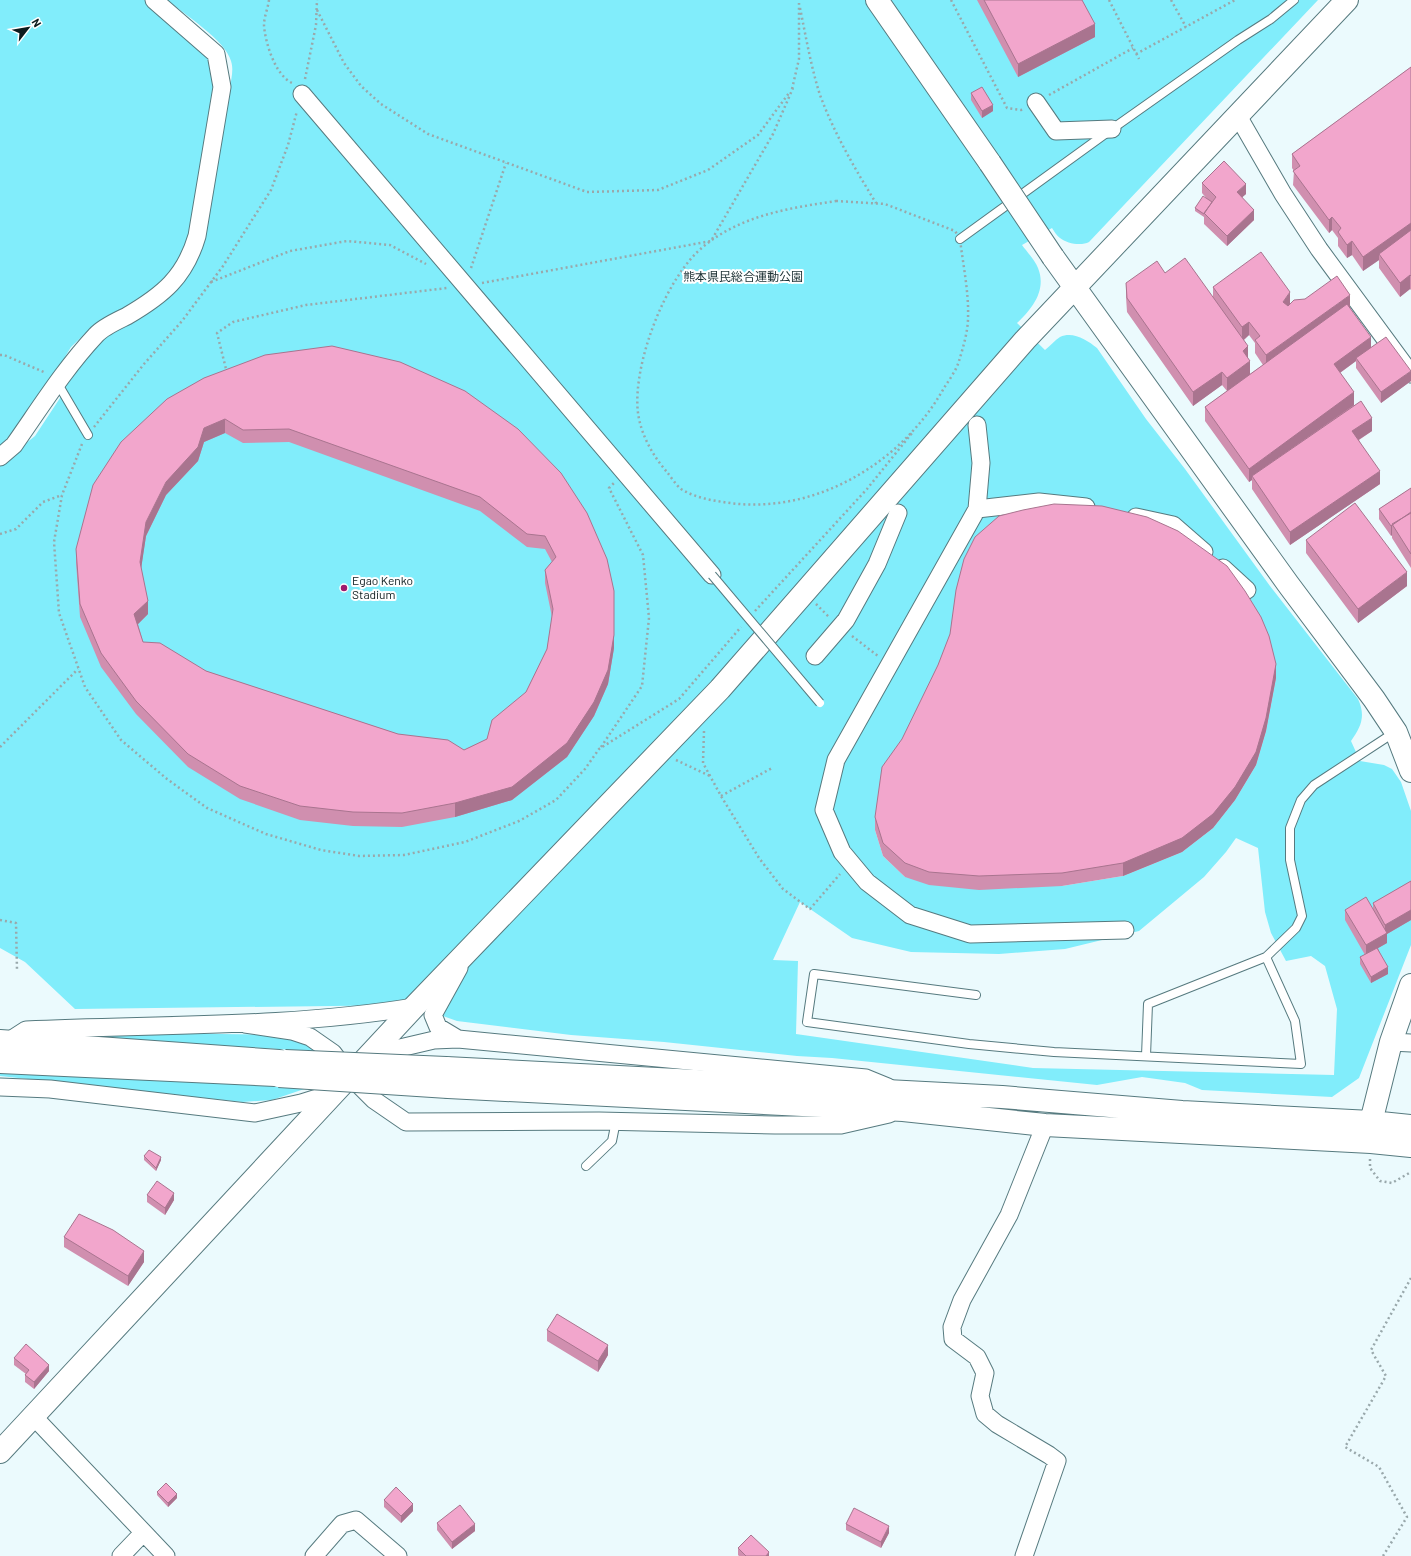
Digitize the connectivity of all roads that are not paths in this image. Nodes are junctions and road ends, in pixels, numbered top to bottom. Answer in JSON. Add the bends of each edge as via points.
{"nodes":[{"id":1,"x":154,"y":0,"type":"edge"},
{"id":2,"x":877,"y":0,"type":"edge"},
{"id":3,"x":1294,"y":0,"type":"edge"},
{"id":4,"x":1347,"y":0,"type":"edge"},
{"id":5,"x":303,"y":90,"type":"road end"},
{"id":6,"x":1036,"y":102,"type":"road end"},
{"id":7,"x":1238,"y":116,"type":"junction"},
{"id":8,"x":1112,"y":129,"type":"junction"},
{"id":9,"x":960,"y":239,"type":"road end"},
{"id":10,"x":1074,"y":288,"type":"junction"},
{"id":11,"x":1411,"y":374,"type":"edge"},
{"id":12,"x":52,"y":379,"type":"junction"},
{"id":13,"x":977,"y":424,"type":"dead end"},
{"id":14,"x":88,"y":435,"type":"road end"},
{"id":15,"x":0,"y":457,"type":"edge"},
{"id":16,"x":977,"y":509,"type":"junction"},
{"id":17,"x":1101,"y":509,"type":"edge"},
{"id":18,"x":898,"y":513,"type":"dead end"},
{"id":19,"x":1123,"y":514,"type":"edge"},
{"id":20,"x":712,"y":575,"type":"joint"},
{"id":21,"x":1247,"y":590,"type":"dead end"},
{"id":22,"x":815,"y":656,"type":"dead end"},
{"id":23,"x":820,"y":703,"type":"dead end"},
{"id":24,"x":1396,"y":732,"type":"junction"},
{"id":25,"x":1411,"y":771,"type":"edge"},
{"id":26,"x":1125,"y":930,"type":"dead end"},
{"id":27,"x":468,"y":952,"type":"junction"},
{"id":28,"x":1266,"y":957,"type":"junction"},
{"id":29,"x":1411,"y":985,"type":"edge"},
{"id":30,"x":976,"y":995,"type":"dead end"},
{"id":31,"x":414,"y":1007,"type":"junction"},
{"id":32,"x":245,"y":1024,"type":"junction"},
{"id":33,"x":458,"y":1039,"type":"junction"},
{"id":34,"x":4,"y":1041,"type":"edge"},
{"id":35,"x":1401,"y":1043,"type":"edge"},
{"id":36,"x":370,"y":1055,"type":"junction"},
{"id":37,"x":1146,"y":1056,"type":"junction"},
{"id":38,"x":0,"y":1062,"type":"edge"},
{"id":39,"x":279,"y":1068,"type":"junction"},
{"id":40,"x":344,"y":1083,"type":"junction"},
{"id":41,"x":0,"y":1087,"type":"edge"},
{"id":42,"x":903,"y":1101,"type":"junction"},
{"id":43,"x":616,"y":1121,"type":"junction"},
{"id":44,"x":1045,"y":1126,"type":"junction"},
{"id":45,"x":1411,"y":1126,"type":"edge"},
{"id":46,"x":1371,"y":1132,"type":"junction"},
{"id":47,"x":1411,"y":1146,"type":"edge"},
{"id":48,"x":586,"y":1166,"type":"dead end"},
{"id":49,"x":34,"y":1417,"type":"junction"},
{"id":50,"x":2,"y":1444,"type":"edge"},
{"id":51,"x":143,"y":1533,"type":"junction"},
{"id":52,"x":121,"y":1556,"type":"edge"},
{"id":53,"x":166,"y":1556,"type":"edge"},
{"id":54,"x":314,"y":1556,"type":"edge"},
{"id":55,"x":398,"y":1556,"type":"edge"},
{"id":56,"x":1024,"y":1556,"type":"edge"}],
"edges":[{"from":1,"to":12,"type":"street","via":[[216,54],[222,87],[197,236],[192,254],[176,280],[160,295],[97,333]]},
{"from":2,"to":10,"type":"street","bridge":true},
{"from":3,"to":8,"type":"lane","via":[[1272,19]]},
{"from":4,"to":7,"type":"street"},
{"from":5,"to":20,"type":"street","via":[[465,286]]},
{"from":6,"to":8,"type":"street","via":[[1056,131]]},
{"from":7,"to":10,"type":"street"},
{"from":7,"to":11,"type":"street","via":[[1283,194],[1319,249]]},
{"from":8,"to":9,"type":"lane"},
{"from":10,"to":24,"type":"street"},
{"from":10,"to":27,"type":"street","via":[[1025,340],[720,689]]},
{"from":12,"to":14,"type":"lane"},
{"from":12,"to":15,"type":"street","via":[[14,445]]},
{"from":13,"to":16,"type":"street","via":[[981,463]]},
{"from":16,"to":17,"type":"street","via":[[1039,502]]},
{"from":16,"to":26,"type":"street","via":[[836,760],[824,810],[842,852],[866,882],[910,914],[970,934]]},
{"from":18,"to":22,"type":"street","via":[[878,564],[846,620]]},
{"from":19,"to":21,"type":"street","via":[[1173,525]]},
{"from":20,"to":23,"type":"lane","bridge":true},
{"from":24,"to":25,"type":"street"},
{"from":24,"to":28,"type":"lane","via":[[1314,785],[1301,800],[1290,828],[1290,860],[1302,916],[1296,928]]},
{"from":27,"to":31,"type":"street"},
{"from":27,"to":33,"type":"street","via":[[433,1015],[438,1027]]},
{"from":28,"to":37,"type":"lane","via":[[1148,1004]]},
{"from":28,"to":37,"type":"lane","via":[[1295,1021],[1301,1064]]},
{"from":29,"to":35,"type":"street"},
{"from":30,"to":37,"type":"lane","via":[[814,974],[807,1022],[969,1044],[1054,1052]]},
{"from":31,"to":32,"type":"street","via":[[361,1016]]},
{"from":31,"to":36,"type":"street"},
{"from":32,"to":34,"type":"street","via":[[26,1030]]},
{"from":32,"to":40,"type":"street","via":[[292,1030],[310,1036],[332,1053]]},
{"from":33,"to":36,"type":"street","via":[[434,1040]]},
{"from":33,"to":42,"type":"street","via":[[866,1078]]},
{"from":34,"to":39,"type":"street"},
{"from":35,"to":46,"type":"street"},
{"from":36,"to":40,"type":"street"},
{"from":38,"to":39,"type":"street"},
{"from":39,"to":42,"type":"street","bridge":true},
{"from":40,"to":41,"type":"street","via":[[300,1103],[255,1113],[50,1089]]},
{"from":40,"to":43,"type":"street","via":[[406,1122]]},
{"from":40,"to":49,"type":"street"},
{"from":42,"to":43,"type":"street","via":[[841,1125]]},
{"from":42,"to":44,"type":"street"},
{"from":42,"to":46,"type":"street","via":[[1002,1097],[1182,1112]]},
{"from":43,"to":48,"type":"lane","via":[[612,1141]]},
{"from":44,"to":46,"type":"street"},
{"from":44,"to":56,"type":"street","via":[[1009,1215],[962,1300],[952,1327],[953,1339],[977,1357],[986,1373],[980,1396],[985,1414],[1057,1461]]},
{"from":45,"to":46,"type":"street"},
{"from":46,"to":47,"type":"street"},
{"from":49,"to":50,"type":"street"},
{"from":49,"to":51,"type":"street"},
{"from":51,"to":52,"type":"street"},
{"from":51,"to":53,"type":"street"},
{"from":54,"to":55,"type":"street","via":[[342,1524],[356,1520]]}]}
